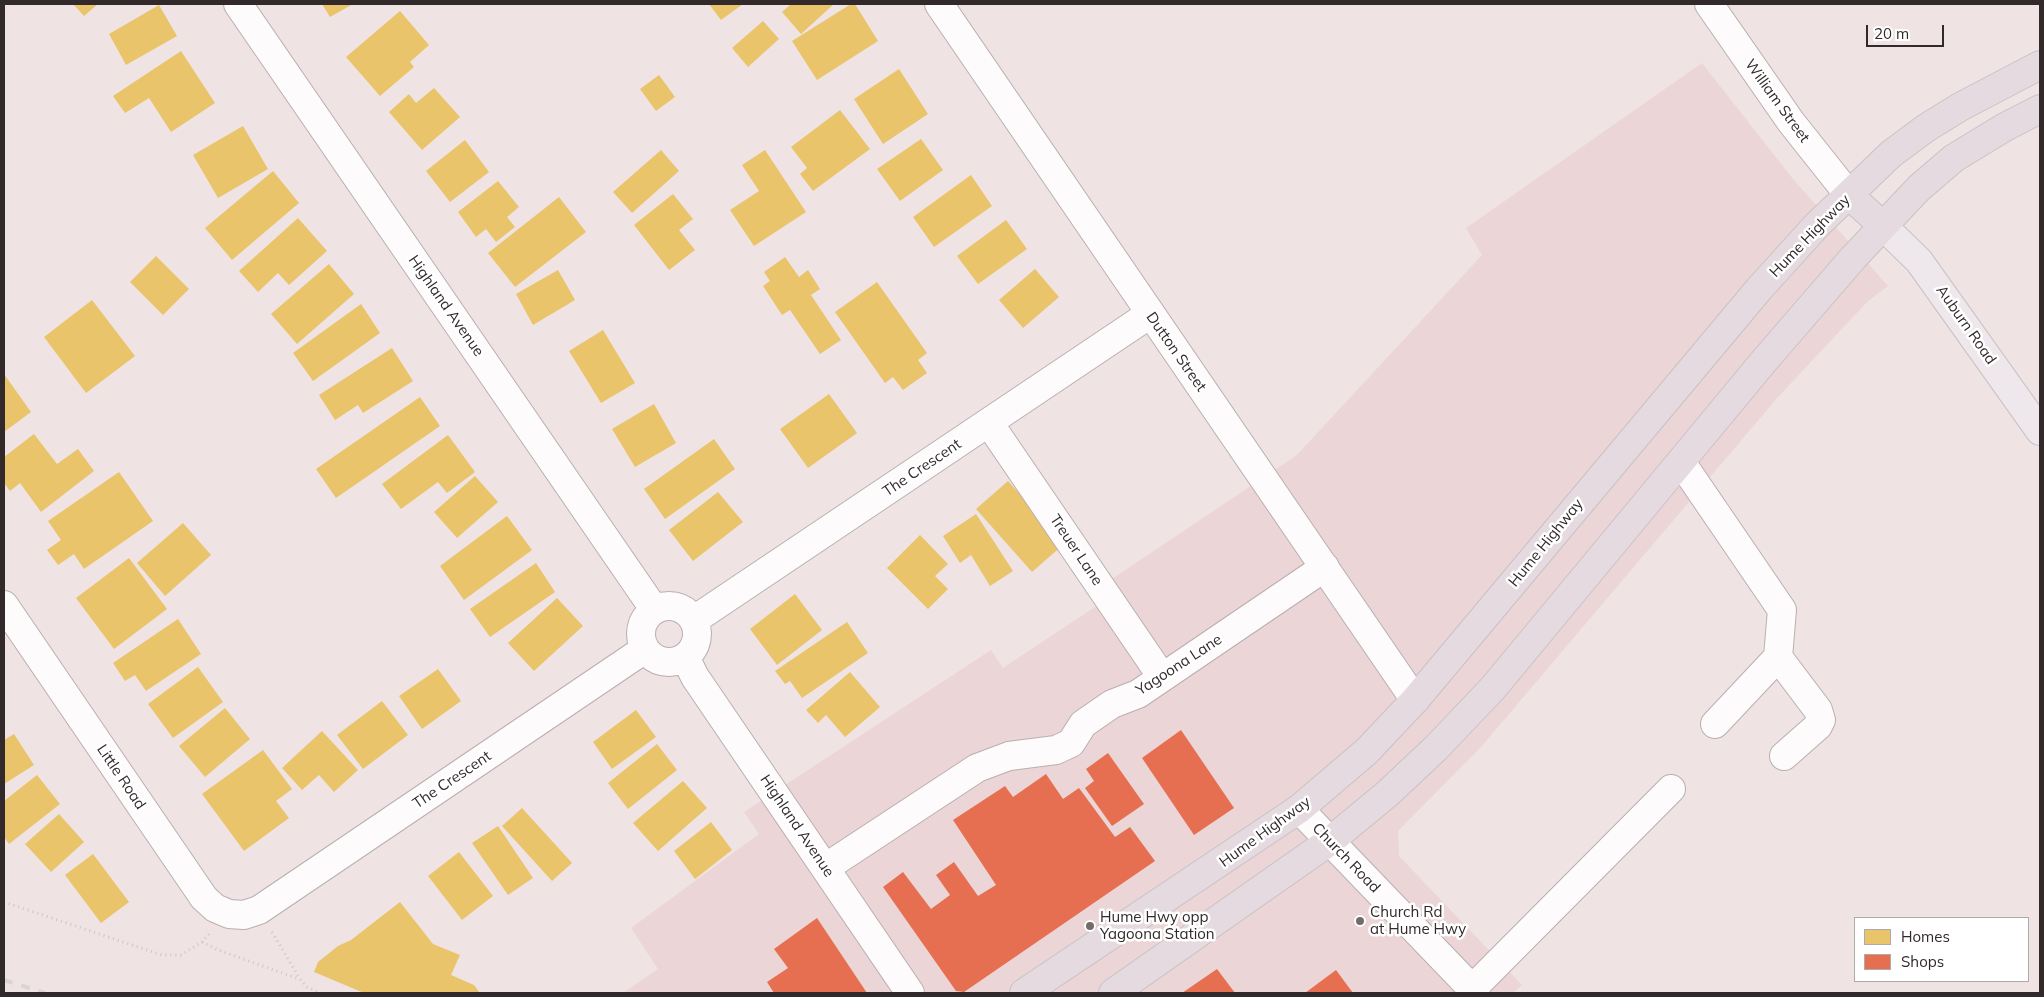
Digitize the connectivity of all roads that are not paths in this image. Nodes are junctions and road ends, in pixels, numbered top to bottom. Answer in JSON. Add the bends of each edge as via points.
{"nodes":[{"id":1,"x":238,"y":4,"type":"edge"},
{"id":2,"x":939,"y":4,"type":"edge"},
{"id":3,"x":1709,"y":4,"type":"edge"},
{"id":4,"x":2040,"y":65,"type":"edge"},
{"id":5,"x":2040,"y":109,"type":"edge"},
{"id":6,"x":1849,"y":194,"type":"junction"},
{"id":7,"x":1883,"y":226,"type":"junction"},
{"id":8,"x":1150,"y":314,"type":"junction"},
{"id":9,"x":989,"y":423,"type":"junction"},
{"id":10,"x":2040,"y":432,"type":"edge"},
{"id":11,"x":1681,"y":462,"type":"junction"},
{"id":12,"x":1325,"y":568,"type":"junction"},
{"id":13,"x":4,"y":605,"type":"edge"},
{"id":14,"x":654,"y":609,"type":"junction"},
{"id":15,"x":694,"y":620,"type":"junction"},
{"id":16,"x":645,"y":649,"type":"junction"},
{"id":17,"x":685,"y":657,"type":"junction"},
{"id":18,"x":1778,"y":657,"type":"junction"},
{"id":19,"x":1162,"y":677,"type":"junction"},
{"id":20,"x":1415,"y":700,"type":"junction"},
{"id":21,"x":1715,"y":724,"type":"dead end"},
{"id":22,"x":1784,"y":756,"type":"dead end"},
{"id":23,"x":1671,"y":789,"type":"dead end"},
{"id":24,"x":1299,"y":809,"type":"junction"},
{"id":25,"x":1330,"y":841,"type":"junction"},
{"id":26,"x":826,"y":868,"type":"junction"},
{"id":27,"x":259,"y":910,"type":"joint"},
{"id":28,"x":1474,"y":991,"type":"edge"},
{"id":29,"x":910,"y":993,"type":"edge"},
{"id":30,"x":1024,"y":993,"type":"edge"},
{"id":31,"x":1113,"y":993,"type":"edge"}],
"edges":[{"from":1,"to":14,"type":"street","name":"Highland Avenue"},
{"from":2,"to":8,"type":"street","name":"Dutton Street"},
{"from":3,"to":6,"type":"street","name":"William Street","via":[[1791,122]]},
{"from":4,"to":6,"type":"highway","name":"Hume Highway","via":[[1926,128],[1891,154]]},
{"from":5,"to":7,"type":"highway","via":[[1954,158],[1919,188]]},
{"from":6,"to":7,"type":"highway"},
{"from":6,"to":20,"type":"highway","name":"Hume Highway","via":[[1759,289]]},
{"from":7,"to":10,"type":"main road","name":"Auburn Road","via":[[1919,261]]},
{"from":7,"to":11,"type":"highway","via":[[1764,360]]},
{"from":8,"to":9,"type":"street","name":"The Crescent"},
{"from":8,"to":12,"type":"street","name":"Dutton Street"},
{"from":9,"to":15,"type":"street","name":"The Crescent"},
{"from":9,"to":19,"type":"street","name":"Treuer Lane"},
{"from":11,"to":18,"type":"street","via":[[1782,610]]},
{"from":11,"to":25,"type":"highway","via":[[1493,688],[1387,794]]},
{"from":12,"to":19,"type":"street","name":"Yagoona Lane"},
{"from":12,"to":20,"type":"street","name":"Dutton Street"},
{"from":13,"to":27,"type":"street","name":"Little Road","via":[[204,898],[228,914],[244,915]]},
{"from":14,"to":15,"type":"street","via":[[680,607]]},
{"from":14,"to":16,"type":"street","via":[[647,615],[640,632]]},
{"from":15,"to":17,"type":"street","via":[[696,644]]},
{"from":16,"to":17,"type":"street","via":[[659,661],[677,662]]},
{"from":16,"to":27,"type":"street","name":"The Crescent"},
{"from":17,"to":26,"type":"street","name":"Highland Avenue","via":[[695,677]]},
{"from":18,"to":21,"type":"street"},
{"from":18,"to":22,"type":"street","via":[[1818,710],[1821,720]]},
{"from":19,"to":26,"type":"street","name":"Yagoona Lane","via":[[1138,694],[1112,704],[1084,724],[1071,742],[1056,750],[1009,756],[977,768]]},
{"from":20,"to":24,"type":"highway","name":"Hume Highway","via":[[1367,751]]},
{"from":23,"to":28,"type":"street"},
{"from":24,"to":25,"type":"street","name":"Church Road"},
{"from":24,"to":30,"type":"highway","name":"Hume Highway"},
{"from":25,"to":28,"type":"street","name":"Church Road"},
{"from":25,"to":31,"type":"highway"},
{"from":26,"to":29,"type":"street","name":"Highland Avenue"}]}
